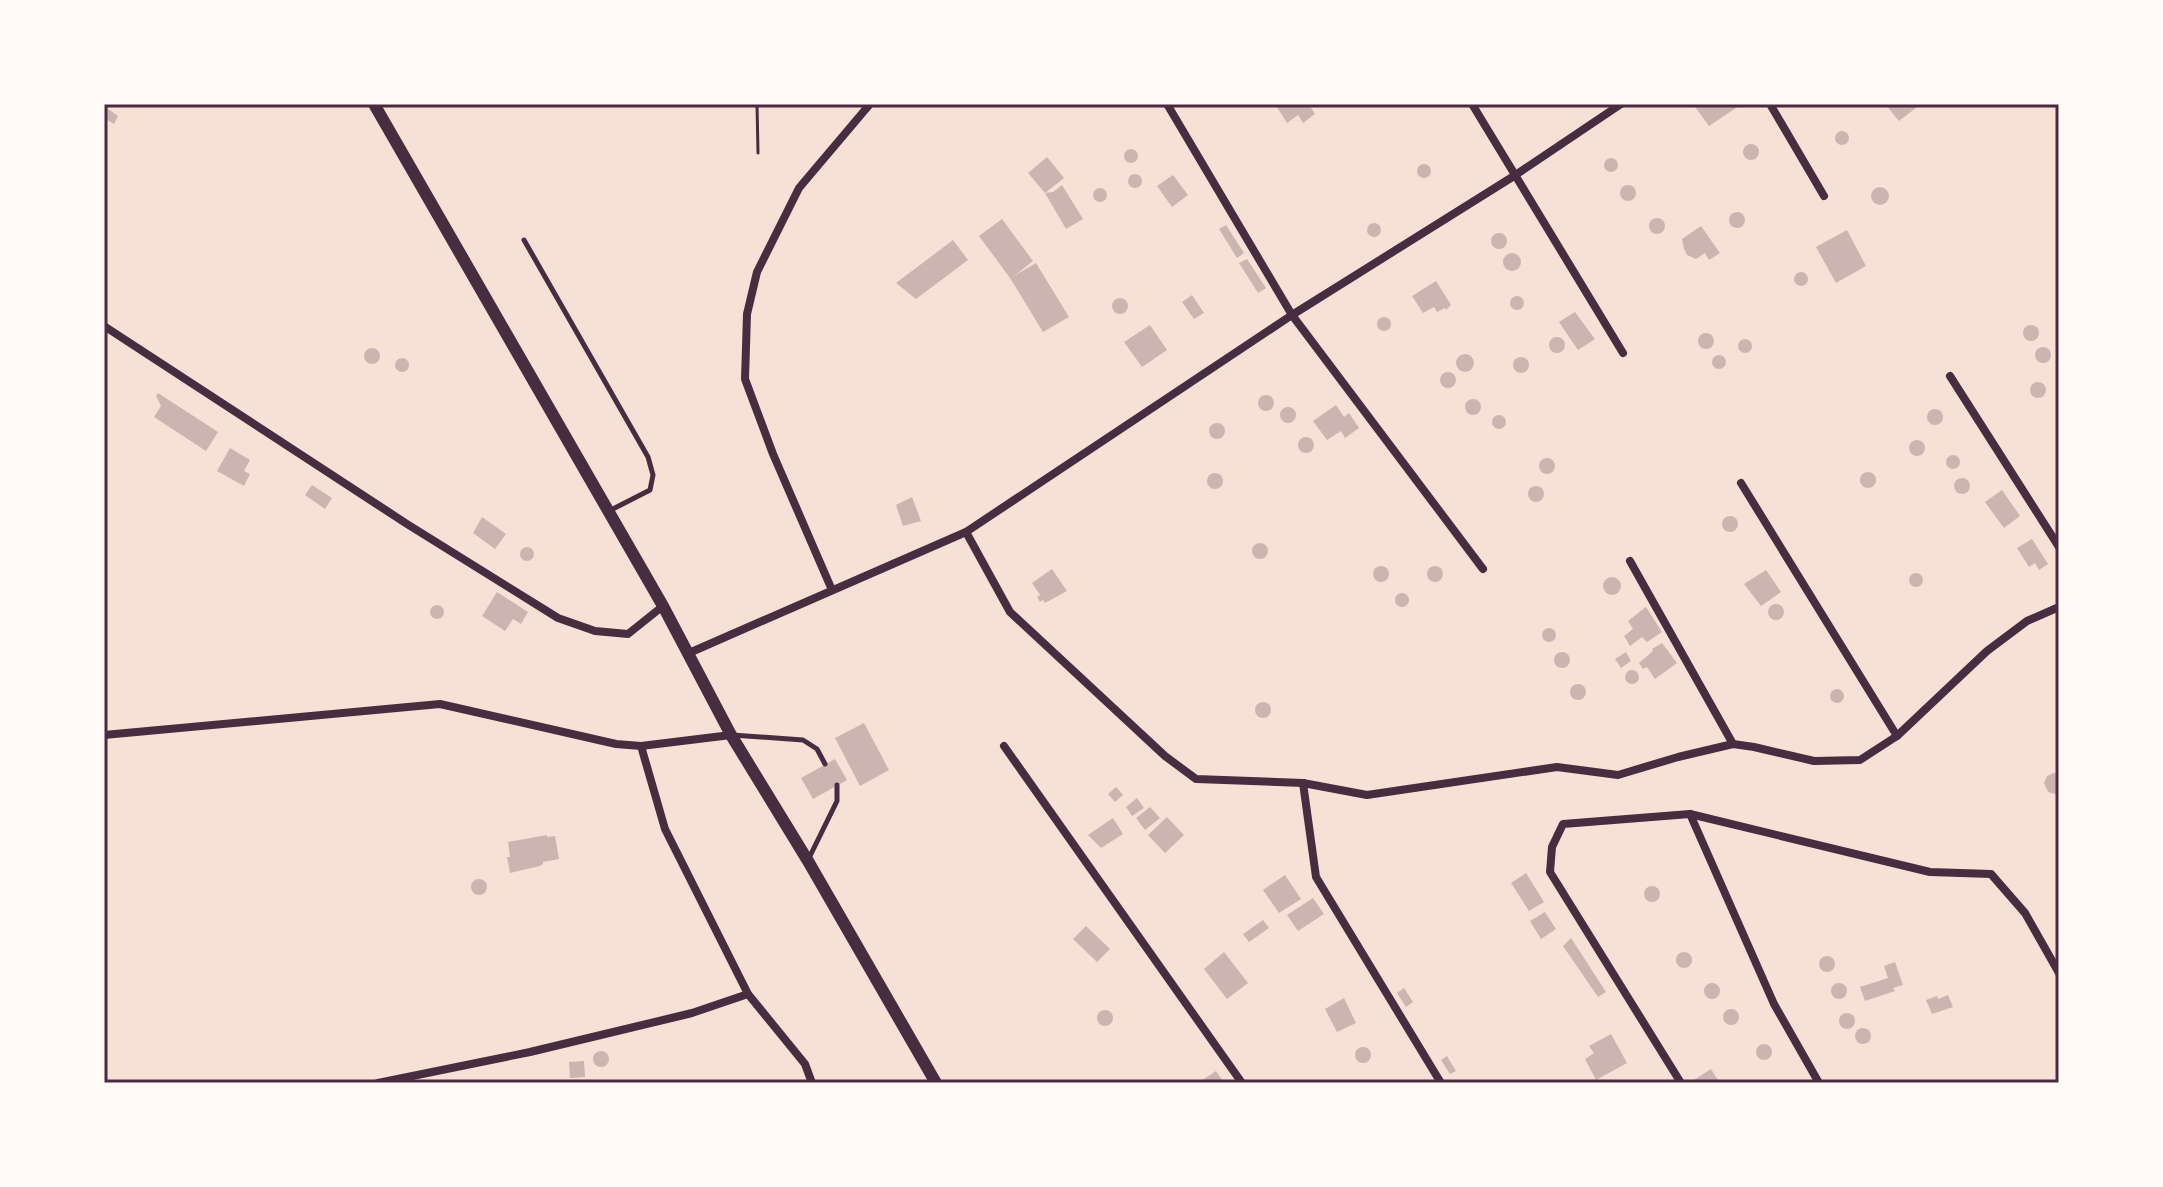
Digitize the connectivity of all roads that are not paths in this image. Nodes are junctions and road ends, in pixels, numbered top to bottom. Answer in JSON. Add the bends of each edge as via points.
{"nodes":[{"id":1,"x":374,"y":104,"type":"edge"},
{"id":2,"x":870,"y":104,"type":"edge"},
{"id":3,"x":1167,"y":104,"type":"edge"},
{"id":4,"x":1472,"y":104,"type":"edge"},
{"id":5,"x":1621,"y":104,"type":"edge"},
{"id":6,"x":1770,"y":104,"type":"edge"},
{"id":7,"x":1514,"y":176,"type":"junction"},
{"id":8,"x":1824,"y":196,"type":"dead end"},
{"id":9,"x":524,"y":240,"type":"dead end"},
{"id":10,"x":1292,"y":315,"type":"junction"},
{"id":11,"x":104,"y":326,"type":"edge"},
{"id":12,"x":1623,"y":353,"type":"dead end"},
{"id":13,"x":1950,"y":376,"type":"dead end"},
{"id":14,"x":1741,"y":483,"type":"dead end"},
{"id":15,"x":609,"y":511,"type":"junction"},
{"id":16,"x":966,"y":532,"type":"junction"},
{"id":17,"x":2059,"y":547,"type":"edge"},
{"id":18,"x":1630,"y":561,"type":"dead end"},
{"id":19,"x":1483,"y":569,"type":"dead end"},
{"id":20,"x":832,"y":590,"type":"junction"},
{"id":21,"x":663,"y":606,"type":"junction"},
{"id":22,"x":2059,"y":607,"type":"edge"},
{"id":23,"x":689,"y":653,"type":"junction"},
{"id":24,"x":104,"y":735,"type":"edge"},
{"id":25,"x":731,"y":735,"type":"junction"},
{"id":26,"x":1897,"y":736,"type":"junction"},
{"id":27,"x":1733,"y":744,"type":"junction"},
{"id":28,"x":641,"y":746,"type":"junction"},
{"id":29,"x":1004,"y":746,"type":"dead end"},
{"id":30,"x":825,"y":764,"type":"dead end"},
{"id":31,"x":1303,"y":783,"type":"junction"},
{"id":32,"x":837,"y":785,"type":"dead end"},
{"id":33,"x":1690,"y":814,"type":"junction"},
{"id":34,"x":808,"y":861,"type":"junction"},
{"id":35,"x":2059,"y":973,"type":"edge"},
{"id":36,"x":748,"y":994,"type":"junction"},
{"id":37,"x":393,"y":1081,"type":"edge"},
{"id":38,"x":378,"y":1083,"type":"edge"},
{"id":39,"x":812,"y":1083,"type":"edge"},
{"id":40,"x":936,"y":1083,"type":"edge"},
{"id":41,"x":1242,"y":1083,"type":"edge"},
{"id":42,"x":1441,"y":1083,"type":"edge"},
{"id":43,"x":1681,"y":1083,"type":"edge"},
{"id":44,"x":1819,"y":1083,"type":"edge"}],
"edges":[{"from":1,"to":15,"type":"main road"},
{"from":2,"to":20,"type":"street","via":[[799,188],[757,272],[747,314],[745,379]]},
{"from":3,"to":10,"type":"street"},
{"from":4,"to":7,"type":"street"},
{"from":5,"to":7,"type":"street"},
{"from":6,"to":8,"type":"street"},
{"from":7,"to":10,"type":"street"},
{"from":7,"to":12,"type":"street"},
{"from":9,"to":15,"type":"lane","via":[[648,457],[650,490]]},
{"from":10,"to":16,"type":"street"},
{"from":10,"to":19,"type":"street"},
{"from":11,"to":21,"type":"street","via":[[558,618],[595,631],[628,634]]},
{"from":13,"to":17,"type":"street"},
{"from":14,"to":26,"type":"street"},
{"from":15,"to":21,"type":"main road"},
{"from":16,"to":20,"type":"street"},
{"from":16,"to":31,"type":"street","via":[[1010,612],[1165,756],[1196,779]]},
{"from":18,"to":27,"type":"street"},
{"from":20,"to":23,"type":"street"},
{"from":21,"to":23,"type":"main road"},
{"from":22,"to":26,"type":"street","via":[[2027,621],[1987,651]]},
{"from":23,"to":25,"type":"main road"},
{"from":24,"to":28,"type":"street","via":[[440,704]]},
{"from":25,"to":28,"type":"street"},
{"from":25,"to":30,"type":"lane","via":[[803,740],[817,749]]},
{"from":25,"to":34,"type":"main road"},
{"from":26,"to":27,"type":"street","via":[[1860,760],[1814,761]]},
{"from":27,"to":31,"type":"street","via":[[1618,775],[1557,767],[1367,795]]},
{"from":28,"to":36,"type":"street","via":[[665,829]]},
{"from":29,"to":41,"type":"street"},
{"from":31,"to":42,"type":"street","via":[[1316,877]]},
{"from":32,"to":34,"type":"lane","via":[[837,801]]},
{"from":33,"to":35,"type":"street","via":[[1930,872],[1991,874],[2025,913]]},
{"from":33,"to":43,"type":"street","via":[[1563,824],[1552,847],[1550,872]]},
{"from":33,"to":44,"type":"street","via":[[1774,1004]]},
{"from":34,"to":40,"type":"main road"},
{"from":36,"to":37,"type":"street","via":[[692,1013]]},
{"from":36,"to":39,"type":"street","via":[[805,1064]]},
{"from":37,"to":38,"type":"street"}]}
